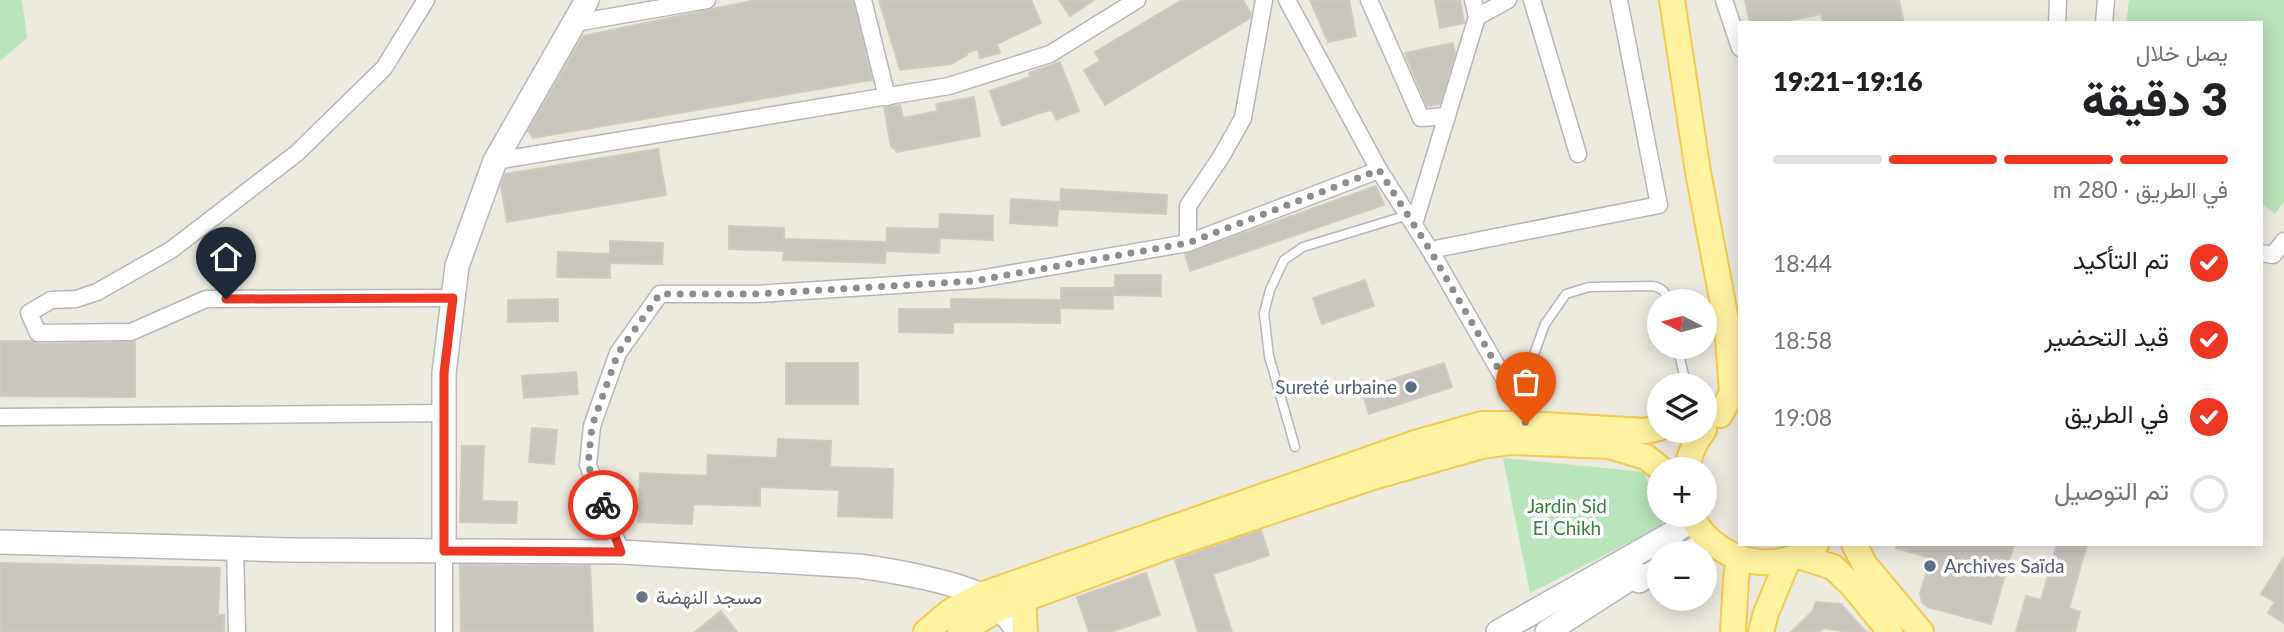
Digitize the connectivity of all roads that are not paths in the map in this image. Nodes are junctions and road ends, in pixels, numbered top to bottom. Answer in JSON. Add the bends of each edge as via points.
{"nodes":[{"id":1,"x":426,"y":0,"type":"edge"},
{"id":2,"x":587,"y":0,"type":"edge"},
{"id":3,"x":707,"y":0,"type":"edge"},
{"id":4,"x":863,"y":0,"type":"edge"},
{"id":5,"x":1137,"y":0,"type":"edge"},
{"id":6,"x":1264,"y":0,"type":"edge"},
{"id":7,"x":1287,"y":0,"type":"edge"},
{"id":8,"x":1369,"y":0,"type":"edge"},
{"id":9,"x":1474,"y":0,"type":"edge"},
{"id":10,"x":1508,"y":0,"type":"edge"},
{"id":11,"x":1532,"y":0,"type":"edge"},
{"id":12,"x":1619,"y":0,"type":"edge"},
{"id":13,"x":1672,"y":0,"type":"edge"},
{"id":14,"x":1724,"y":0,"type":"edge"},
{"id":15,"x":2058,"y":0,"type":"edge"},
{"id":16,"x":2106,"y":0,"type":"edge"},
{"id":17,"x":1478,"y":17,"type":"junction"},
{"id":18,"x":2057,"y":21,"type":"edge"},
{"id":19,"x":2105,"y":21,"type":"edge"},
{"id":20,"x":575,"y":23,"type":"junction"},
{"id":21,"x":1738,"y":42,"type":"edge"},
{"id":22,"x":887,"y":97,"type":"junction"},
{"id":23,"x":1447,"y":116,"type":"junction"},
{"id":24,"x":1578,"y":154,"type":"dead end"},
{"id":25,"x":495,"y":161,"type":"junction"},
{"id":26,"x":1379,"y":170,"type":"junction"},
{"id":27,"x":1411,"y":219,"type":"junction"},
{"id":28,"x":2284,"y":241,"type":"edge"},
{"id":29,"x":1188,"y":243,"type":"junction"},
{"id":30,"x":1430,"y":250,"type":"junction"},
{"id":31,"x":2263,"y":253,"type":"edge"},
{"id":32,"x":1662,"y":289,"type":"edge"},
{"id":33,"x":453,"y":298,"type":"junction"},
{"id":34,"x":1733,"y":333,"type":"edge"},
{"id":35,"x":1517,"y":401,"type":"junction"},
{"id":36,"x":446,"y":413,"type":"junction"},
{"id":37,"x":1717,"y":415,"type":"edge"},
{"id":38,"x":0,"y":417,"type":"edge"},
{"id":39,"x":1526,"y":424,"type":"junction"},
{"id":40,"x":1647,"y":430,"type":"edge"},
{"id":41,"x":1295,"y":447,"type":"dead end"},
{"id":42,"x":1647,"y":458,"type":"edge"},
{"id":43,"x":1369,"y":468,"type":"junction"},
{"id":44,"x":1680,"y":527,"type":"edge"},
{"id":45,"x":1163,"y":539,"type":"junction"},
{"id":46,"x":0,"y":542,"type":"edge"},
{"id":47,"x":1717,"y":546,"type":"edge"},
{"id":48,"x":1855,"y":546,"type":"edge"},
{"id":49,"x":235,"y":549,"type":"junction"},
{"id":50,"x":444,"y":551,"type":"junction"},
{"id":51,"x":621,"y":552,"type":"junction"},
{"id":52,"x":1801,"y":553,"type":"edge"},
{"id":53,"x":1740,"y":559,"type":"junction"},
{"id":54,"x":903,"y":574,"type":"junction"},
{"id":55,"x":1647,"y":576,"type":"edge"},
{"id":56,"x":1023,"y":599,"type":"junction"},
{"id":57,"x":990,"y":601,"type":"junction"},
{"id":58,"x":966,"y":625,"type":"edge"},
{"id":59,"x":237,"y":632,"type":"edge"},
{"id":60,"x":444,"y":632,"type":"edge"},
{"id":61,"x":926,"y":632,"type":"edge"},
{"id":62,"x":1019,"y":632,"type":"edge"},
{"id":63,"x":1024,"y":632,"type":"edge"},
{"id":64,"x":1499,"y":632,"type":"edge"},
{"id":65,"x":1547,"y":632,"type":"edge"},
{"id":66,"x":1733,"y":632,"type":"edge"},
{"id":67,"x":1761,"y":632,"type":"edge"},
{"id":68,"x":1890,"y":632,"type":"edge"},
{"id":69,"x":1921,"y":632,"type":"edge"}],
"edges":[{"from":1,"to":33,"type":"street","via":[[384,68],[297,153],[171,250],[97,292],[51,300],[29,313],[38,333],[131,331],[206,299]]},
{"from":2,"to":20,"type":"street"},
{"from":3,"to":20,"type":"street"},
{"from":4,"to":22,"type":"street"},
{"from":5,"to":22,"type":"street","via":[[1050,54],[949,86]]},
{"from":6,"to":29,"type":"street","via":[[1243,118],[1188,206]]},
{"from":7,"to":26,"type":"street"},
{"from":8,"to":23,"type":"street","via":[[1420,118]]},
{"from":9,"to":17,"type":"street"},
{"from":10,"to":17,"type":"street"},
{"from":11,"to":24,"type":"street"},
{"from":12,"to":30,"type":"street","via":[[1659,205]]},
{"from":13,"to":34,"type":"main road","via":[[1698,172]]},
{"from":14,"to":21,"type":"street"},
{"from":15,"to":18,"type":"street"},
{"from":16,"to":19,"type":"street"},
{"from":17,"to":23,"type":"street"},
{"from":20,"to":25,"type":"street"},
{"from":22,"to":25,"type":"street"},
{"from":23,"to":27,"type":"street"},
{"from":25,"to":33,"type":"street","via":[[457,266]]},
{"from":26,"to":27,"type":"street"},
{"from":26,"to":29,"type":"street"},
{"from":27,"to":30,"type":"street"},
{"from":27,"to":41,"type":"lane","via":[[1303,247],[1284,260],[1264,313],[1269,356]]},
{"from":28,"to":31,"type":"street","via":[[2273,255]]},
{"from":29,"to":51,"type":"street","via":[[973,281],[756,294],[660,294],[618,353],[592,426],[588,465]]},
{"from":30,"to":35,"type":"street"},
{"from":32,"to":35,"type":"lane","via":[[1589,287],[1566,294],[1545,324]]},
{"from":33,"to":36,"type":"street","via":[[444,373]]},
{"from":34,"to":37,"type":"main road","via":[[1732,393]]},
{"from":35,"to":39,"type":"street"},
{"from":36,"to":38,"type":"street"},
{"from":36,"to":50,"type":"street"},
{"from":39,"to":40,"type":"main road"},
{"from":39,"to":43,"type":"main road","via":[[1482,424],[1415,443]]},
{"from":42,"to":43,"type":"main road","via":[[1609,446],[1511,442]]},
{"from":43,"to":45,"type":"main road"},
{"from":44,"to":64,"type":"street"},
{"from":45,"to":56,"type":"main road"},
{"from":45,"to":57,"type":"main road"},
{"from":46,"to":49,"type":"street"},
{"from":47,"to":53,"type":"main road"},
{"from":48,"to":69,"type":"main road","via":[[1865,565]]},
{"from":49,"to":50,"type":"street"},
{"from":49,"to":59,"type":"street"},
{"from":50,"to":51,"type":"street"},
{"from":50,"to":60,"type":"street"},
{"from":51,"to":54,"type":"street","via":[[858,566]]},
{"from":52,"to":53,"type":"main road","via":[[1764,563]]},
{"from":52,"to":67,"type":"main road","via":[[1766,613]]},
{"from":52,"to":68,"type":"main road","via":[[1833,567]]},
{"from":53,"to":66,"type":"main road"},
{"from":54,"to":57,"type":"street","via":[[961,587]]},
{"from":54,"to":58,"type":"street"},
{"from":55,"to":65,"type":"street","via":[[1639,580],[1637,575]]},
{"from":56,"to":57,"type":"main road"},
{"from":56,"to":63,"type":"main road"},
{"from":57,"to":58,"type":"main road"},
{"from":57,"to":62,"type":"street"},
{"from":58,"to":61,"type":"main road"}]}
